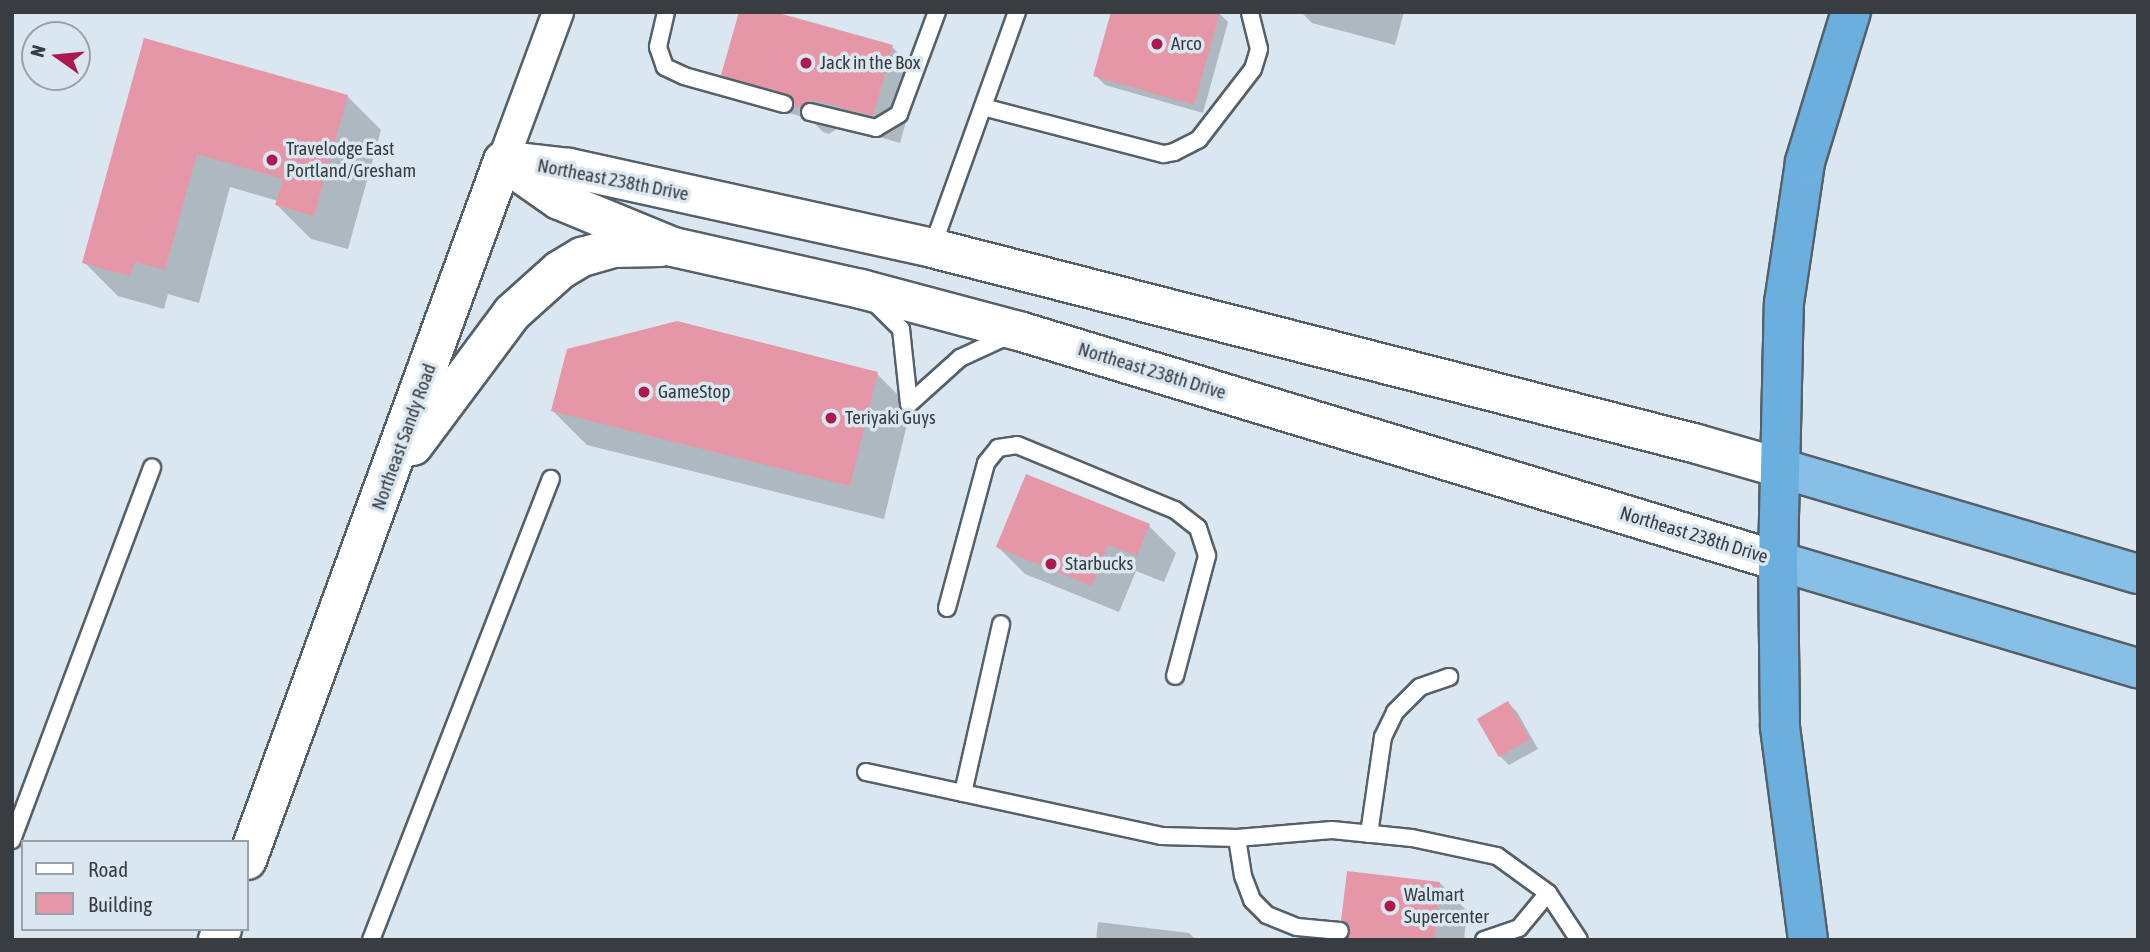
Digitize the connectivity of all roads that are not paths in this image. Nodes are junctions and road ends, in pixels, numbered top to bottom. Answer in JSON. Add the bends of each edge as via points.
{"nodes":[{"id":1,"x":558,"y":12,"type":"edge"},
{"id":2,"x":666,"y":12,"type":"edge"},
{"id":3,"x":937,"y":12,"type":"edge"},
{"id":4,"x":1017,"y":12,"type":"edge"},
{"id":5,"x":1250,"y":12,"type":"edge"},
{"id":6,"x":1851,"y":12,"type":"edge"},
{"id":7,"x":784,"y":104,"type":"dead end"},
{"id":8,"x":983,"y":107,"type":"junction"},
{"id":9,"x":810,"y":112,"type":"dead end"},
{"id":10,"x":503,"y":161,"type":"junction"},
{"id":11,"x":673,"y":247,"type":"junction"},
{"id":12,"x":932,"y":248,"type":"junction"},
{"id":13,"x":861,"y":289,"type":"junction"},
{"id":14,"x":1019,"y":331,"type":"junction"},
{"id":15,"x":152,"y":467,"type":"dead end"},
{"id":16,"x":1780,"y":468,"type":"junction"},
{"id":17,"x":388,"y":479,"type":"junction"},
{"id":18,"x":551,"y":479,"type":"dead end"},
{"id":19,"x":1779,"y":561,"type":"junction"},
{"id":20,"x":2138,"y":574,"type":"edge"},
{"id":21,"x":947,"y":608,"type":"dead end"},
{"id":22,"x":1001,"y":624,"type":"dead end"},
{"id":23,"x":2138,"y":668,"type":"edge"},
{"id":24,"x":1175,"y":676,"type":"dead end"},
{"id":25,"x":1449,"y":677,"type":"dead end"},
{"id":26,"x":866,"y":772,"type":"dead end"},
{"id":27,"x":963,"y":793,"type":"junction"},
{"id":28,"x":1370,"y":834,"type":"junction"},
{"id":29,"x":1237,"y":838,"type":"junction"},
{"id":30,"x":12,"y":840,"type":"edge"},
{"id":31,"x":248,"y":857,"type":"edge"},
{"id":32,"x":1548,"y":893,"type":"junction"},
{"id":33,"x":1340,"y":931,"type":"dead end"},
{"id":34,"x":371,"y":940,"type":"edge"},
{"id":35,"x":1484,"y":940,"type":"edge"},
{"id":36,"x":1579,"y":940,"type":"edge"},
{"id":37,"x":1808,"y":940,"type":"edge"}],
"edges":[{"from":1,"to":10,"type":"street","name":"Northeast Sandy Road"},
{"from":2,"to":7,"type":"lane","via":[[658,47],[665,67]]},
{"from":3,"to":9,"type":"lane","via":[[899,114],[876,128]]},
{"from":4,"to":8,"type":"lane"},
{"from":5,"to":8,"type":"lane","via":[[1258,41],[1253,69],[1199,139],[1174,152],[1164,154]]},
{"from":6,"to":16,"type":"highway","via":[[1805,162],[1791,239],[1784,303]]},
{"from":8,"to":12,"type":"lane"},
{"from":10,"to":11,"type":"main road","name":"Northeast 238th Drive","via":[[559,200]]},
{"from":10,"to":12,"type":"main road","name":"Northeast 238th Drive","via":[[569,168]]},
{"from":10,"to":17,"type":"main road","name":"Northeast Sandy Road"},
{"from":11,"to":13,"type":"main road","name":"Northeast 238th Drive"},
{"from":11,"to":17,"type":"main road","via":[[613,248],[582,257],[560,270],[512,313]]},
{"from":12,"to":16,"type":"main road","name":"Northeast 238th Drive"},
{"from":13,"to":14,"type":"main road","name":"Northeast 238th Drive"},
{"from":13,"to":14,"type":"lane","via":[[901,329],[909,404],[960,358]]},
{"from":14,"to":19,"type":"main road","name":"Northeast 238th Drive"},
{"from":15,"to":30,"type":"lane"},
{"from":16,"to":19,"type":"highway"},
{"from":16,"to":20,"type":"highway","name":"Northeast 238th Drive"},
{"from":17,"to":31,"type":"main road","name":"Northeast Sandy Road"},
{"from":18,"to":34,"type":"lane"},
{"from":19,"to":23,"type":"highway","name":"Northeast 238th Drive"},
{"from":19,"to":37,"type":"highway","via":[[1780,726]]},
{"from":21,"to":24,"type":"lane","via":[[986,463],[998,448],[1017,445],[1175,510],[1198,528],[1207,556]]},
{"from":22,"to":27,"type":"lane"},
{"from":25,"to":28,"type":"lane","via":[[1420,687],[1395,712],[1383,737]]},
{"from":26,"to":27,"type":"lane"},
{"from":27,"to":29,"type":"lane","via":[[1161,836]]},
{"from":28,"to":29,"type":"lane","via":[[1332,830]]},
{"from":28,"to":32,"type":"lane","via":[[1497,856]]},
{"from":29,"to":33,"type":"lane","via":[[1252,900],[1267,915],[1297,927]]},
{"from":32,"to":35,"type":"lane","via":[[1519,928]]},
{"from":32,"to":36,"type":"lane"}]}
